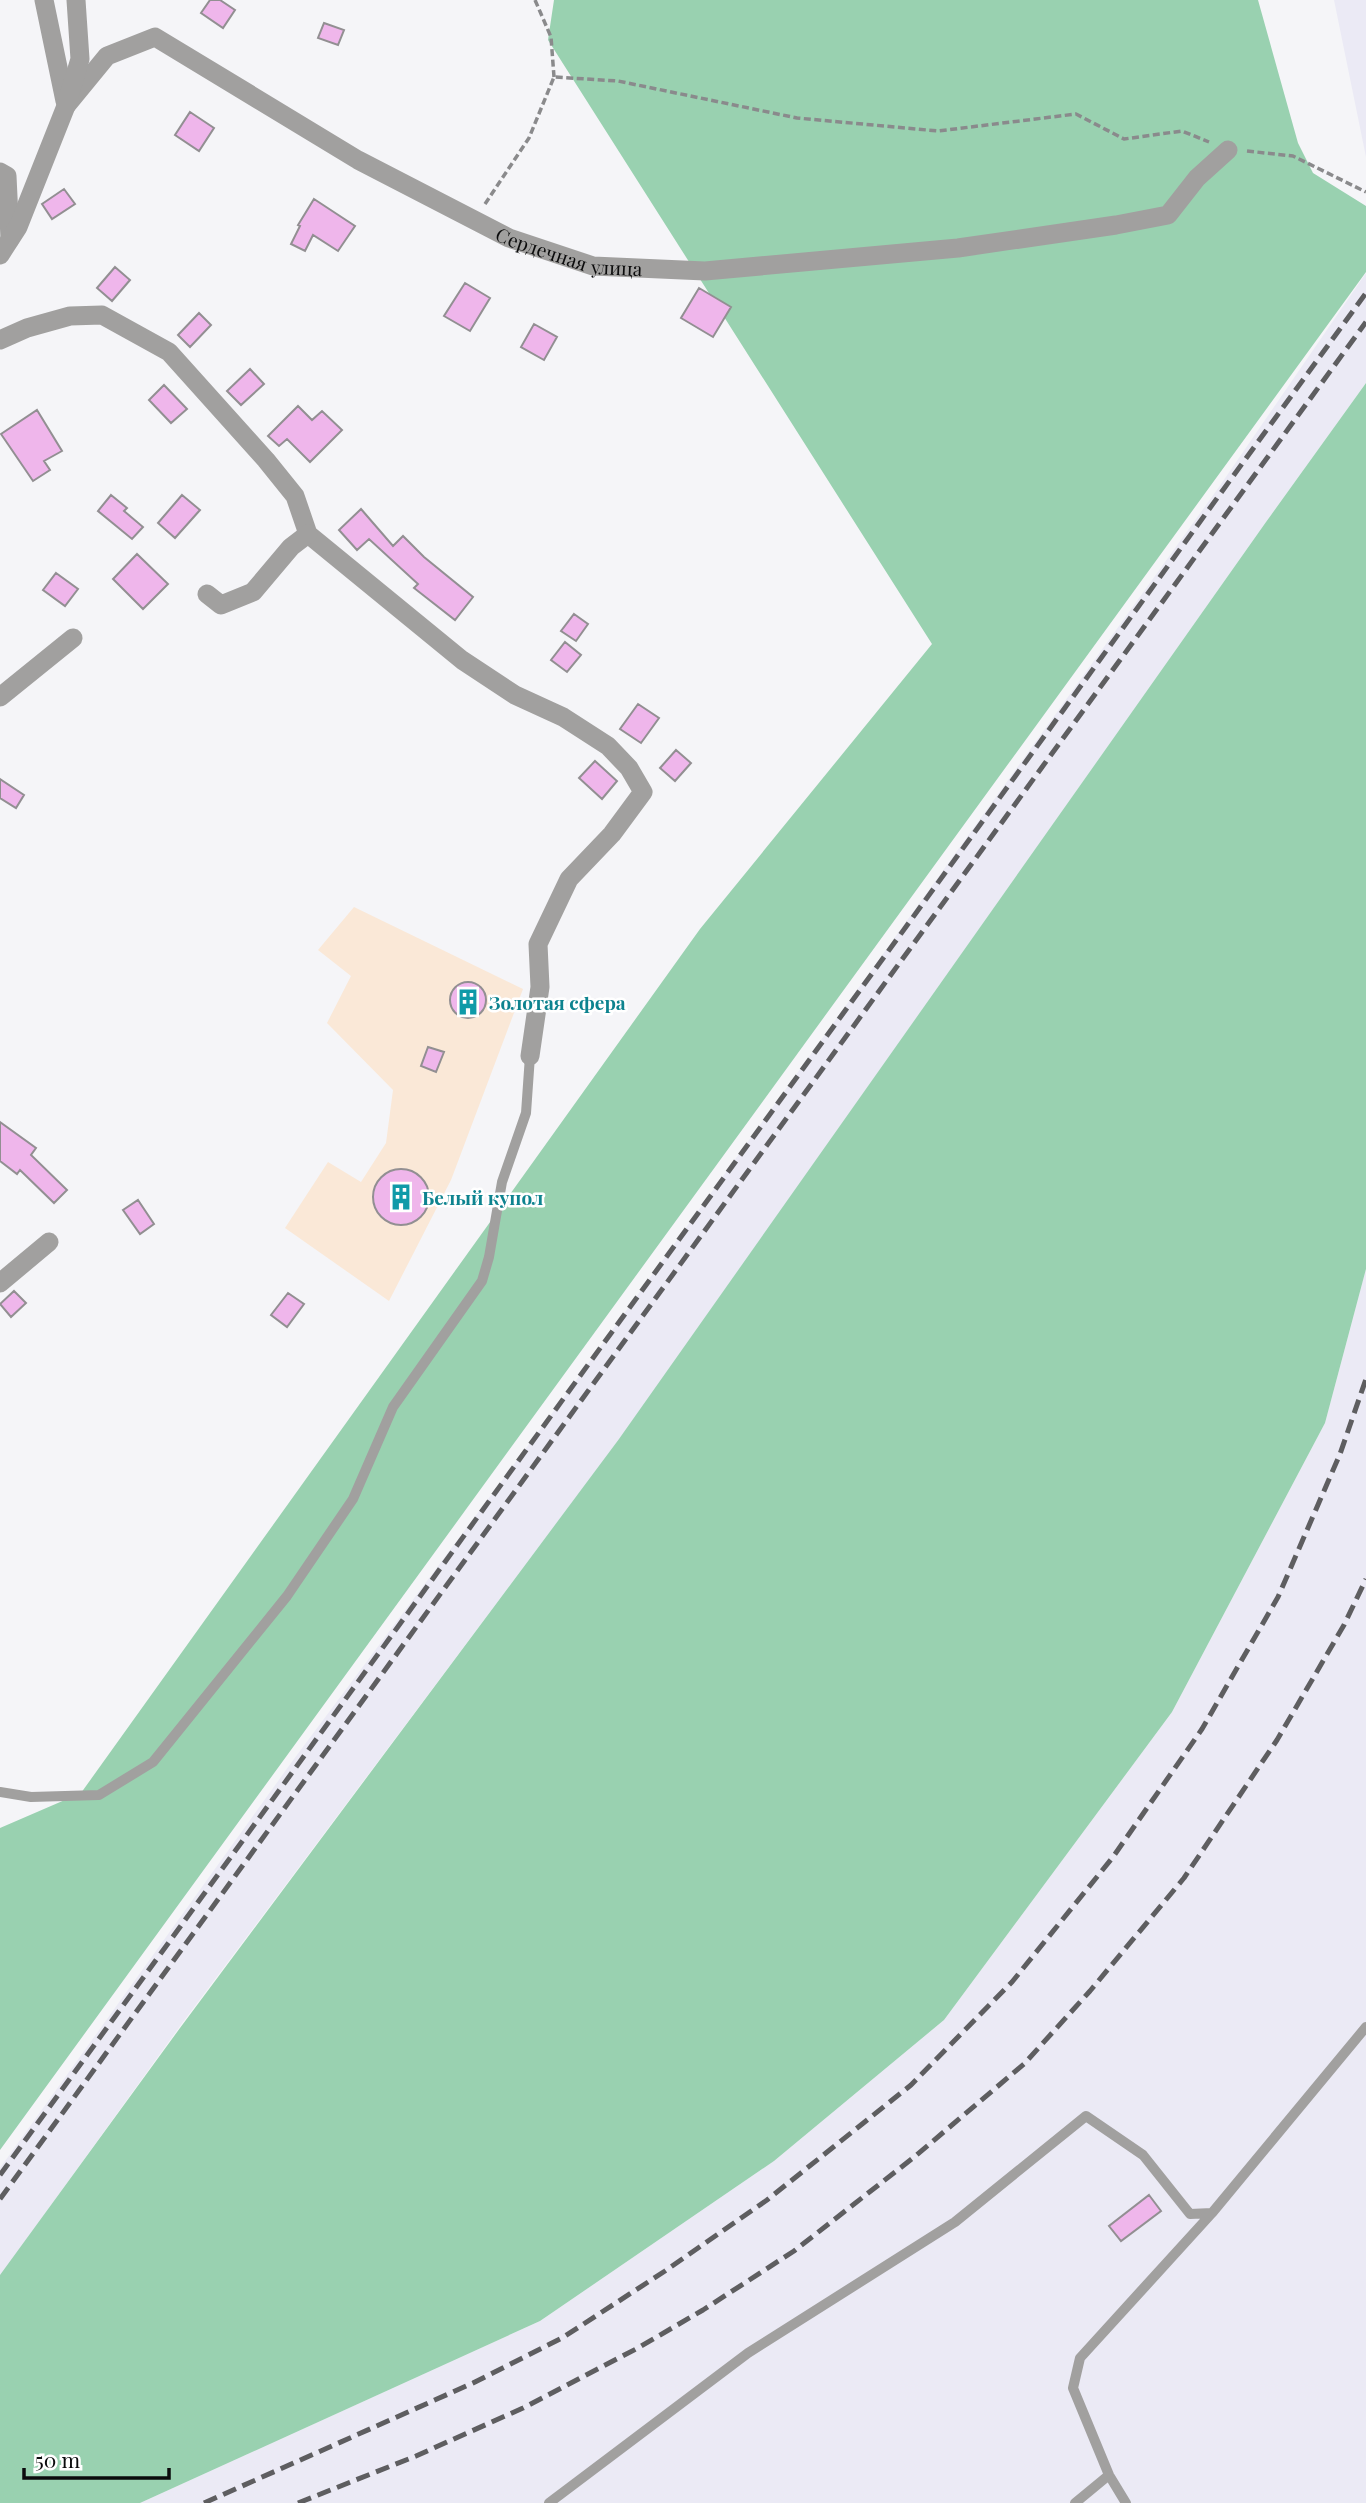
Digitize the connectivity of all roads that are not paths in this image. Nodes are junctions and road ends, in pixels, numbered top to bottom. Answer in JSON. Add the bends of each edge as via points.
{"nodes":[{"id":1,"x":44,"y":0,"type":"edge"},
{"id":2,"x":76,"y":0,"type":"edge"},
{"id":3,"x":66,"y":106,"type":"junction"},
{"id":4,"x":1228,"y":150,"type":"road end"},
{"id":5,"x":0,"y":172,"type":"edge"},
{"id":6,"x":5,"y":248,"type":"edge"},
{"id":7,"x":0,"y":340,"type":"edge"},
{"id":8,"x":308,"y":534,"type":"junction"},
{"id":9,"x":206,"y":594,"type":"dead end"},
{"id":10,"x":73,"y":638,"type":"dead end"},
{"id":11,"x":0,"y":697,"type":"edge"},
{"id":12,"x":530,"y":1056,"type":"joint"},
{"id":13,"x":49,"y":1242,"type":"dead end"},
{"id":14,"x":0,"y":1283,"type":"edge"},
{"id":15,"x":0,"y":1792,"type":"edge"},
{"id":16,"x":1366,"y":2027,"type":"edge"},
{"id":17,"x":1212,"y":2213,"type":"junction"},
{"id":18,"x":1109,"y":2475,"type":"junction"},
{"id":19,"x":549,"y":2503,"type":"edge"},
{"id":20,"x":1075,"y":2503,"type":"edge"},
{"id":21,"x":1126,"y":2503,"type":"edge"}],
"edges":[{"from":1,"to":3,"type":"street"},
{"from":2,"to":3,"type":"street","via":[[80,59]]},
{"from":3,"to":4,"type":"street","name":"Сердечная улица","via":[[107,56],[155,37],[358,160],[509,238],[593,266],[705,271],[958,248],[1168,215],[1197,178]]},
{"from":3,"to":6,"type":"street","via":[[18,227]]},
{"from":5,"to":6,"type":"street","via":[[6,176]]},
{"from":7,"to":8,"type":"street","via":[[70,316],[102,315],[169,352],[295,496]]},
{"from":8,"to":9,"type":"street","via":[[253,592],[221,605]]},
{"from":8,"to":12,"type":"street","via":[[462,660],[608,746],[643,792],[612,834],[569,879],[538,944],[540,987]]},
{"from":10,"to":11,"type":"street"},
{"from":12,"to":15,"type":"lane","via":[[526,1113],[502,1182],[482,1282],[393,1408],[353,1499],[287,1595],[153,1762],[99,1795],[31,1797]]},
{"from":13,"to":14,"type":"street"},
{"from":16,"to":17,"type":"lane"},
{"from":17,"to":18,"type":"lane","via":[[1080,2358],[1073,2388]]},
{"from":17,"to":19,"type":"lane","via":[[1190,2214],[1143,2155],[1086,2116],[955,2222],[748,2353]]},
{"from":18,"to":20,"type":"lane"},
{"from":18,"to":21,"type":"lane"}]}
